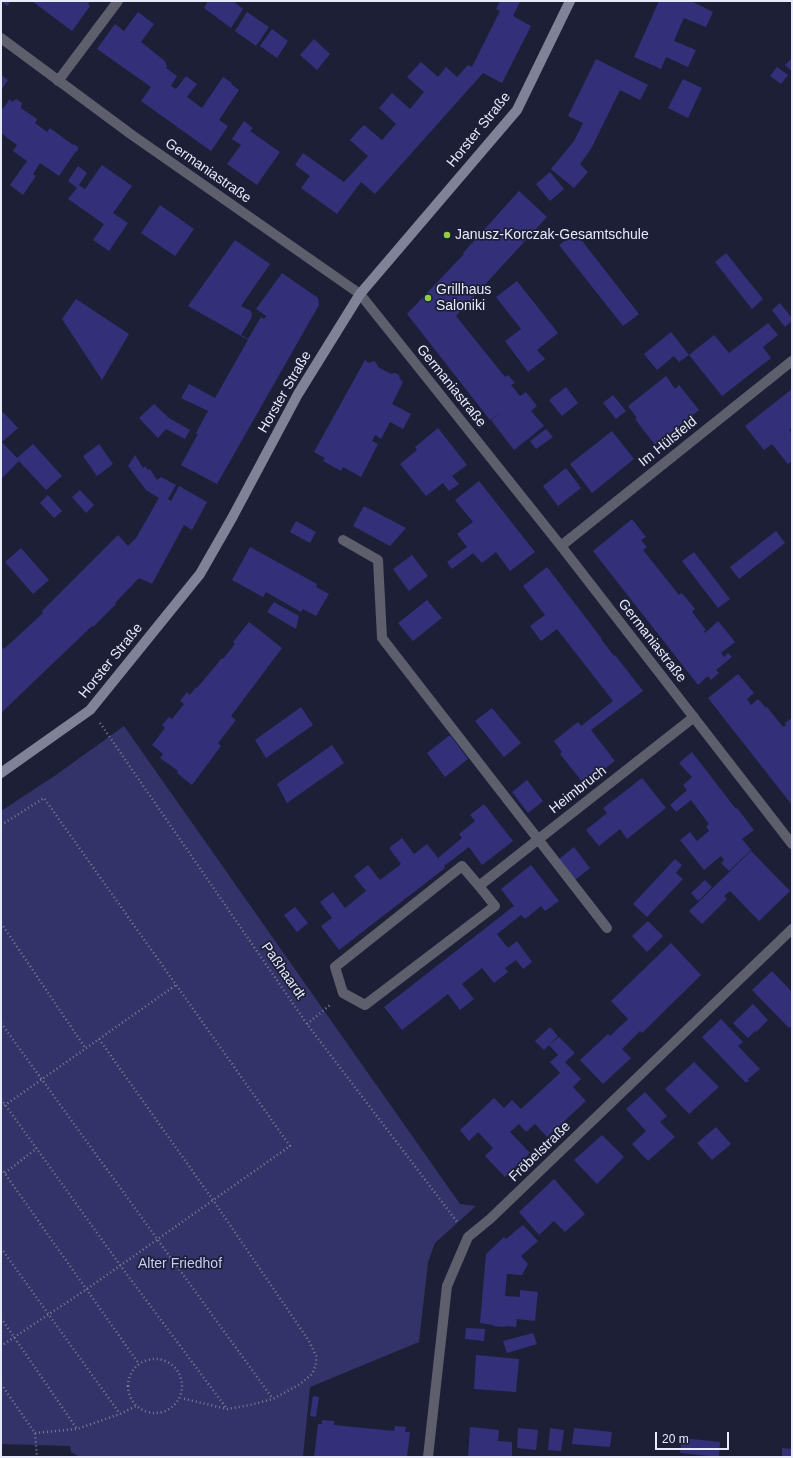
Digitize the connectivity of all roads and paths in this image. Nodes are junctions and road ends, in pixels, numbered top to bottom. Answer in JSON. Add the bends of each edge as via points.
{"nodes":[{"id":1,"x":118,"y":1,"type":"edge"},
{"id":2,"x":570,"y":1,"type":"edge"},
{"id":3,"x":1,"y":38,"type":"edge"},
{"id":4,"x":58,"y":81,"type":"junction"},
{"id":5,"x":360,"y":294,"type":"junction"},
{"id":6,"x":792,"y":361,"type":"edge"},
{"id":7,"x":343,"y":540,"type":"dead end"},
{"id":8,"x":561,"y":546,"type":"junction"},
{"id":9,"x":90,"y":710,"type":"junction"},
{"id":10,"x":694,"y":717,"type":"junction"},
{"id":11,"x":1,"y":773,"type":"edge"},
{"id":12,"x":1,"y":825,"type":"edge"},
{"id":13,"x":538,"y":839,"type":"junction"},
{"id":14,"x":792,"y":844,"type":"edge"},
{"id":15,"x":478,"y":886,"type":"junction"},
{"id":16,"x":1,"y":923,"type":"edge"},
{"id":17,"x":607,"y":928,"type":"dead end"},
{"id":18,"x":792,"y":929,"type":"edge"},
{"id":19,"x":176,"y":985,"type":"junction"},
{"id":20,"x":343,"y":994,"type":"junction"},
{"id":21,"x":1,"y":1023,"type":"edge"},
{"id":22,"x":307,"y":1024,"type":"junction"},
{"id":23,"x":99,"y":1039,"type":"junction"},
{"id":24,"x":86,"y":1048,"type":"junction"},
{"id":25,"x":42,"y":1079,"type":"junction"},
{"id":26,"x":1,"y":1099,"type":"edge"},
{"id":27,"x":5,"y":1105,"type":"junction"},
{"id":28,"x":1,"y":1108,"type":"edge"},
{"id":29,"x":37,"y":1148,"type":"junction"},
{"id":30,"x":1,"y":1168,"type":"edge"},
{"id":31,"x":5,"y":1173,"type":"junction"},
{"id":32,"x":213,"y":1200,"type":"junction"},
{"id":33,"x":468,"y":1238,"type":"junction"},
{"id":34,"x":158,"y":1239,"type":"junction"},
{"id":35,"x":1,"y":1248,"type":"edge"},
{"id":36,"x":120,"y":1265,"type":"junction"},
{"id":37,"x":87,"y":1289,"type":"junction"},
{"id":38,"x":50,"y":1314,"type":"junction"},
{"id":39,"x":1,"y":1318,"type":"edge"},
{"id":40,"x":15,"y":1337,"type":"junction"},
{"id":41,"x":1,"y":1346,"type":"edge"},
{"id":42,"x":139,"y":1364,"type":"junction"},
{"id":43,"x":1,"y":1384,"type":"edge"},
{"id":44,"x":180,"y":1398,"type":"junction"},
{"id":45,"x":273,"y":1399,"type":"junction"},
{"id":46,"x":136,"y":1406,"type":"junction"},
{"id":47,"x":227,"y":1409,"type":"junction"},
{"id":48,"x":120,"y":1414,"type":"junction"},
{"id":49,"x":77,"y":1428,"type":"junction"},
{"id":50,"x":35,"y":1433,"type":"junction"},
{"id":51,"x":37,"y":1457,"type":"edge"},
{"id":52,"x":428,"y":1457,"type":"edge"}],
"edges":[{"from":1,"to":4,"type":"street"},
{"from":2,"to":5,"type":"main road","name":"Horster Straße","via":[[517,110]]},
{"from":3,"to":4,"type":"street","name":"Germaniastraße"},
{"from":4,"to":5,"type":"street","name":"Germaniastraße"},
{"from":5,"to":8,"type":"street","name":"Germaniastraße"},
{"from":5,"to":9,"type":"main road","name":"Horster Straße","via":[[298,394],[200,574]]},
{"from":6,"to":8,"type":"street","name":"Im Hülsfeld"},
{"from":7,"to":13,"type":"street","via":[[378,560],[382,638]]},
{"from":8,"to":10,"type":"street","name":"Germaniastraße"},
{"from":9,"to":11,"type":"main road","name":"Horster Straße"},
{"from":9,"to":22,"type":"path","name":"Paßhaardt"},
{"from":10,"to":13,"type":"street","name":"Heimbruch"},
{"from":10,"to":14,"type":"street","name":"Germaniastraße"},
{"from":12,"to":19,"type":"path","via":[[44,798]]},
{"from":13,"to":15,"type":"street","name":"Heimbruch"},
{"from":13,"to":17,"type":"street"},
{"from":15,"to":20,"type":"street","via":[[495,906],[366,1005]]},
{"from":15,"to":20,"type":"street","via":[[462,866],[456,870],[335,967]]},
{"from":16,"to":24,"type":"path"},
{"from":18,"to":33,"type":"street","name":"Fröbelstraße","via":[[490,1220]]},
{"from":19,"to":23,"type":"path"},
{"from":19,"to":32,"type":"path","via":[[290,1146]]},
{"from":20,"to":22,"type":"path"},
{"from":21,"to":25,"type":"path"},
{"from":22,"to":33,"type":"path","name":"Paßhaardt"},
{"from":23,"to":24,"type":"path"},
{"from":23,"to":32,"type":"path"},
{"from":24,"to":25,"type":"path"},
{"from":25,"to":27,"type":"path"},
{"from":25,"to":34,"type":"path"},
{"from":26,"to":27,"type":"path"},
{"from":27,"to":28,"type":"path"},
{"from":27,"to":29,"type":"path"},
{"from":29,"to":31,"type":"path"},
{"from":29,"to":36,"type":"path"},
{"from":30,"to":31,"type":"path"},
{"from":31,"to":37,"type":"path"},
{"from":32,"to":34,"type":"path"},
{"from":32,"to":45,"type":"path","via":[[310,1341],[316,1356],[312,1374]]},
{"from":33,"to":52,"type":"street","name":"Fröbelstraße","via":[[447,1286]]},
{"from":34,"to":36,"type":"path"},
{"from":34,"to":45,"type":"path"},
{"from":35,"to":38,"type":"path"},
{"from":36,"to":37,"type":"path"},
{"from":36,"to":47,"type":"path"},
{"from":37,"to":38,"type":"path"},
{"from":37,"to":42,"type":"path"},
{"from":38,"to":40,"type":"path"},
{"from":38,"to":48,"type":"path"},
{"from":39,"to":40,"type":"path"},
{"from":40,"to":41,"type":"path"},
{"from":40,"to":49,"type":"path"},
{"from":42,"to":44,"type":"path","via":[[150,1359],[162,1359],[173,1364],[181,1374],[183,1386]]},
{"from":42,"to":46,"type":"path","via":[[131,1373],[127,1384],[129,1396]]},
{"from":43,"to":50,"type":"path"},
{"from":44,"to":46,"type":"path","via":[[172,1408],[160,1414],[147,1413]]},
{"from":44,"to":47,"type":"path"},
{"from":45,"to":47,"type":"path"},
{"from":46,"to":48,"type":"path"},
{"from":48,"to":49,"type":"path"},
{"from":49,"to":50,"type":"path"},
{"from":50,"to":51,"type":"path"}]}
